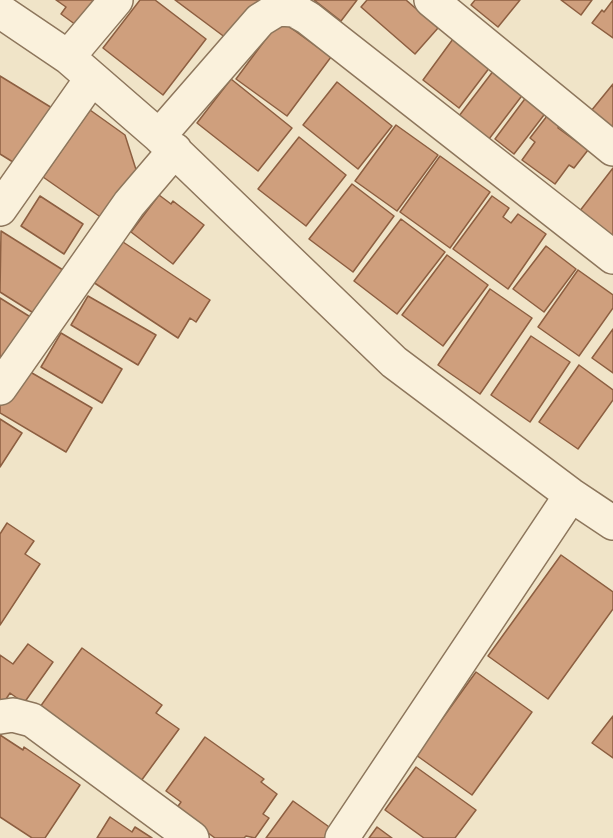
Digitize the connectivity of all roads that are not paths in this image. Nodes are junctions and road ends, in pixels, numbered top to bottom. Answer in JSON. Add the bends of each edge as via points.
{"nodes":[{"id":1,"x":116,"y":0,"type":"edge"},
{"id":2,"x":431,"y":0,"type":"edge"},
{"id":3,"x":0,"y":11,"type":"edge"},
{"id":4,"x":68,"y":57,"type":"junction"},
{"id":5,"x":92,"y":78,"type":"junction"},
{"id":6,"x":167,"y":143,"type":"junction"},
{"id":7,"x":613,"y":148,"type":"edge"},
{"id":8,"x":0,"y":209,"type":"edge"},
{"id":9,"x":613,"y":257,"type":"edge"},
{"id":10,"x":0,"y":388,"type":"edge"},
{"id":11,"x":571,"y":495,"type":"junction"},
{"id":12,"x":613,"y":523,"type":"edge"},
{"id":13,"x":0,"y":717,"type":"edge"},
{"id":14,"x":192,"y":838,"type":"edge"},
{"id":15,"x":342,"y":838,"type":"edge"}],
"edges":[{"from":1,"to":4,"type":"street"},
{"from":2,"to":7,"type":"street"},
{"from":3,"to":4,"type":"street"},
{"from":4,"to":5,"type":"street"},
{"from":5,"to":6,"type":"street"},
{"from":5,"to":8,"type":"street"},
{"from":6,"to":9,"type":"street","via":[[260,20],[278,9],[294,10]]},
{"from":6,"to":10,"type":"street"},
{"from":6,"to":11,"type":"street","via":[[394,362]]},
{"from":11,"to":12,"type":"street"},
{"from":11,"to":15,"type":"street"},
{"from":13,"to":14,"type":"street","via":[[13,715],[32,720]]}]}
